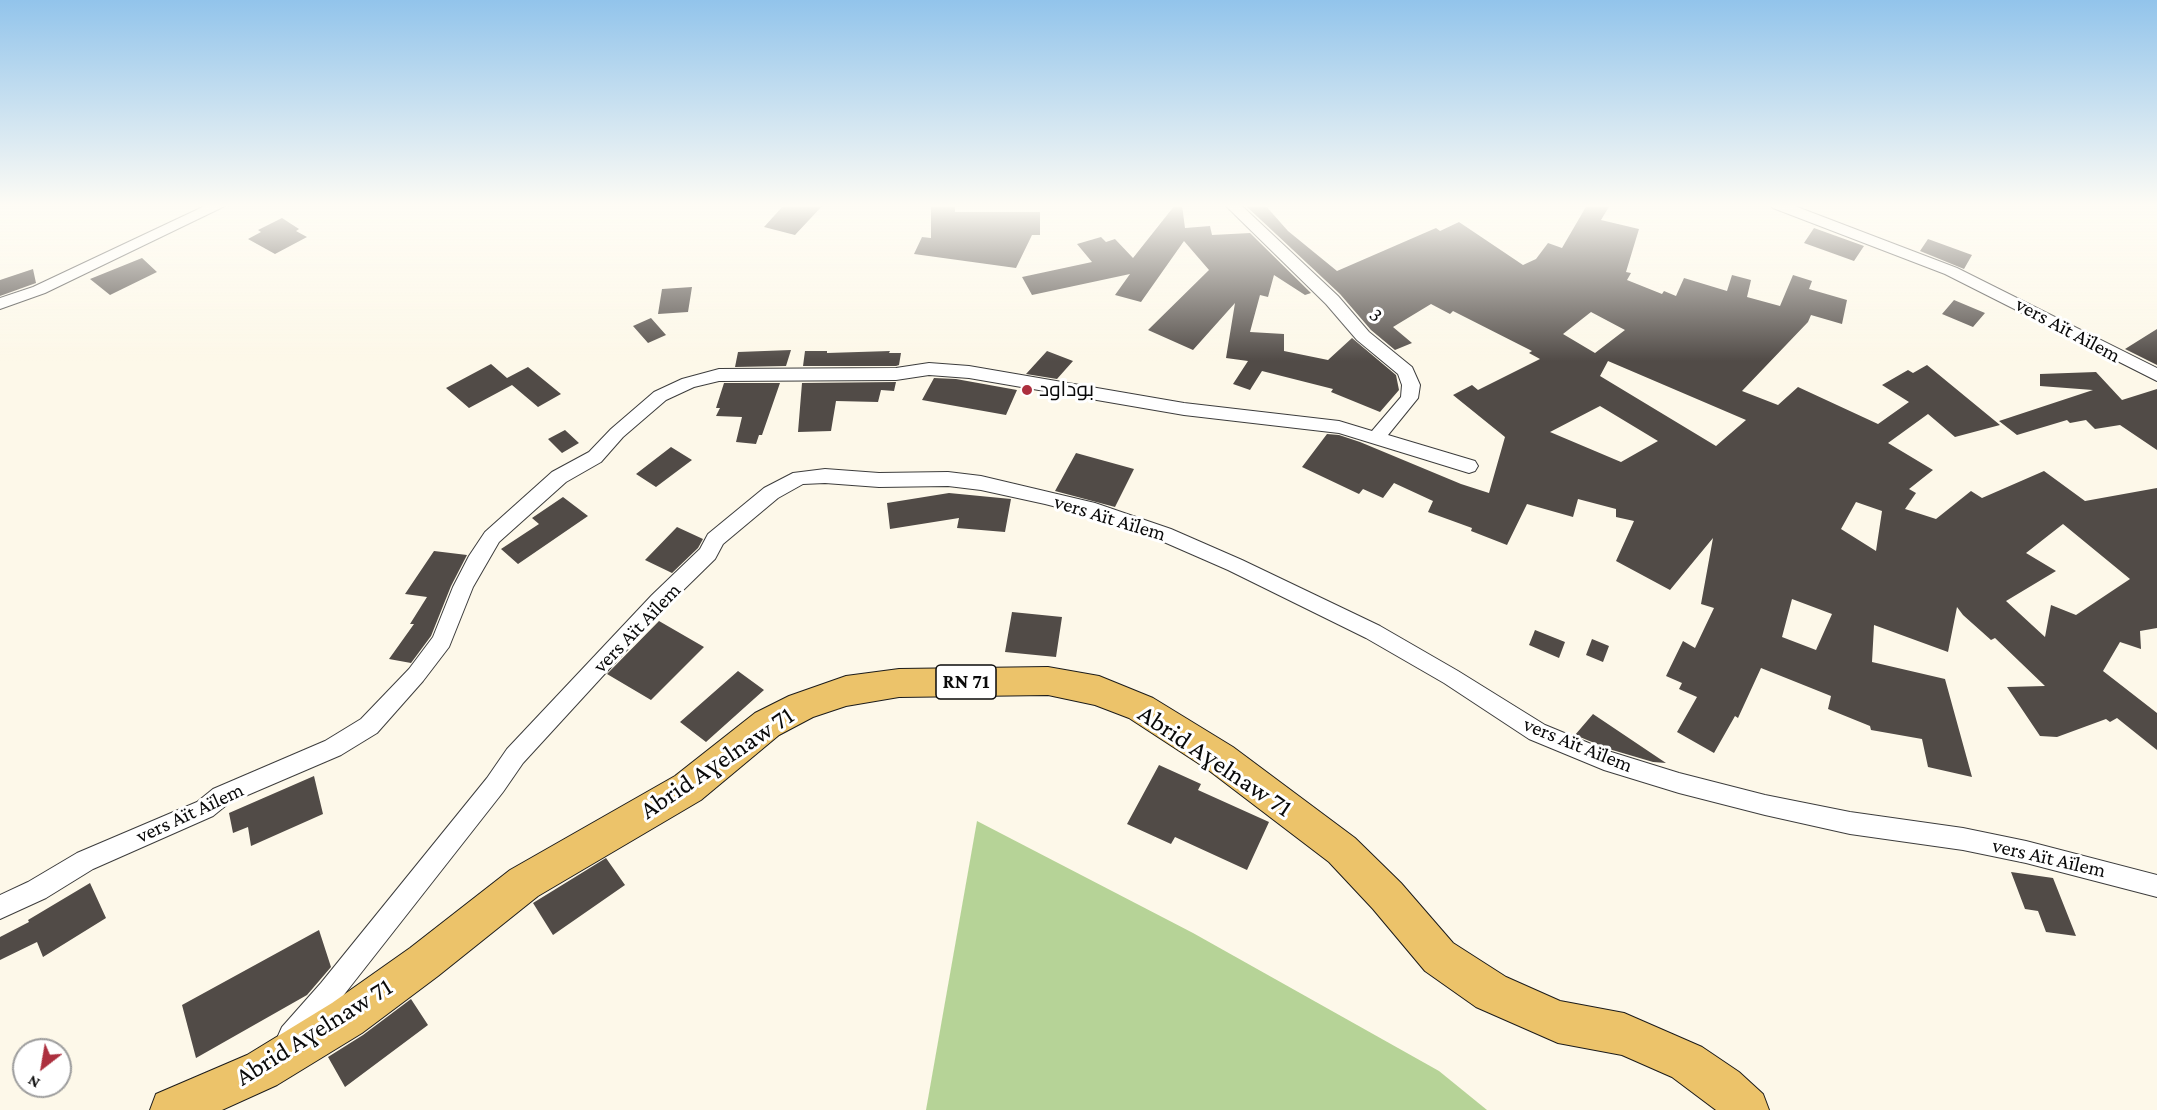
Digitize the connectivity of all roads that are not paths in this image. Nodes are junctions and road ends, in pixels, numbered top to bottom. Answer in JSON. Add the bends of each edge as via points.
{"nodes":[{"id":1,"x":110,"y":257,"type":"edge"},
{"id":2,"x":1287,"y":257,"type":"edge"},
{"id":3,"x":1914,"y":257,"type":"edge"},
{"id":4,"x":0,"y":304,"type":"edge"},
{"id":5,"x":2157,"y":375,"type":"edge"},
{"id":6,"x":1376,"y":439,"type":"junction"},
{"id":7,"x":1469,"y":466,"type":"dead end"},
{"id":8,"x":2157,"y":886,"type":"edge"},
{"id":9,"x":0,"y":907,"type":"edge"},
{"id":10,"x":262,"y":1070,"type":"junction"},
{"id":11,"x":172,"y":1110,"type":"edge"},
{"id":12,"x":1747,"y":1110,"type":"edge"}],
"edges":[{"from":1,"to":4,"type":"street"},
{"from":2,"to":6,"type":"street","name":"3","via":[[1363,336],[1406,371],[1411,385],[1409,398]]},
{"from":3,"to":5,"type":"street","name":"vers Aït Aïlem","via":[[1951,271]]},
{"from":6,"to":7,"type":"street","name":"vers Aït Aïlem"},
{"from":6,"to":9,"type":"street","name":"vers Aït Aïlem","via":[[1339,427],[1184,409],[969,372],[929,369],[896,374],[730,375],[688,383],[660,396],[595,457],[559,477],[492,537],[463,587],[442,640],[369,726],[333,748],[221,796],[205,809],[85,861]]},
{"from":8,"to":10,"type":"street","name":"vers Aït Aïlem","via":[[1984,843],[1765,806],[1604,759],[1537,732],[1373,632],[1235,565],[1095,510],[948,479],[800,478],[771,493],[715,539],[708,554],[515,756],[330,992]]},
{"from":10,"to":11,"type":"main road","name":"Abrid Aɣelnaw 71","number":"RN 71"},
{"from":10,"to":12,"type":"main road","name":"Abrid Aɣelnaw 71","number":"RN 71","via":[[366,1004],[524,883],[688,788],[767,724],[801,706],[846,691],[899,683],[1048,681],[1099,691],[1141,708],[1220,758],[1342,850],[1439,957],[1491,992],[1558,1022],[1624,1035],[1687,1062],[1724,1087]]}]}
